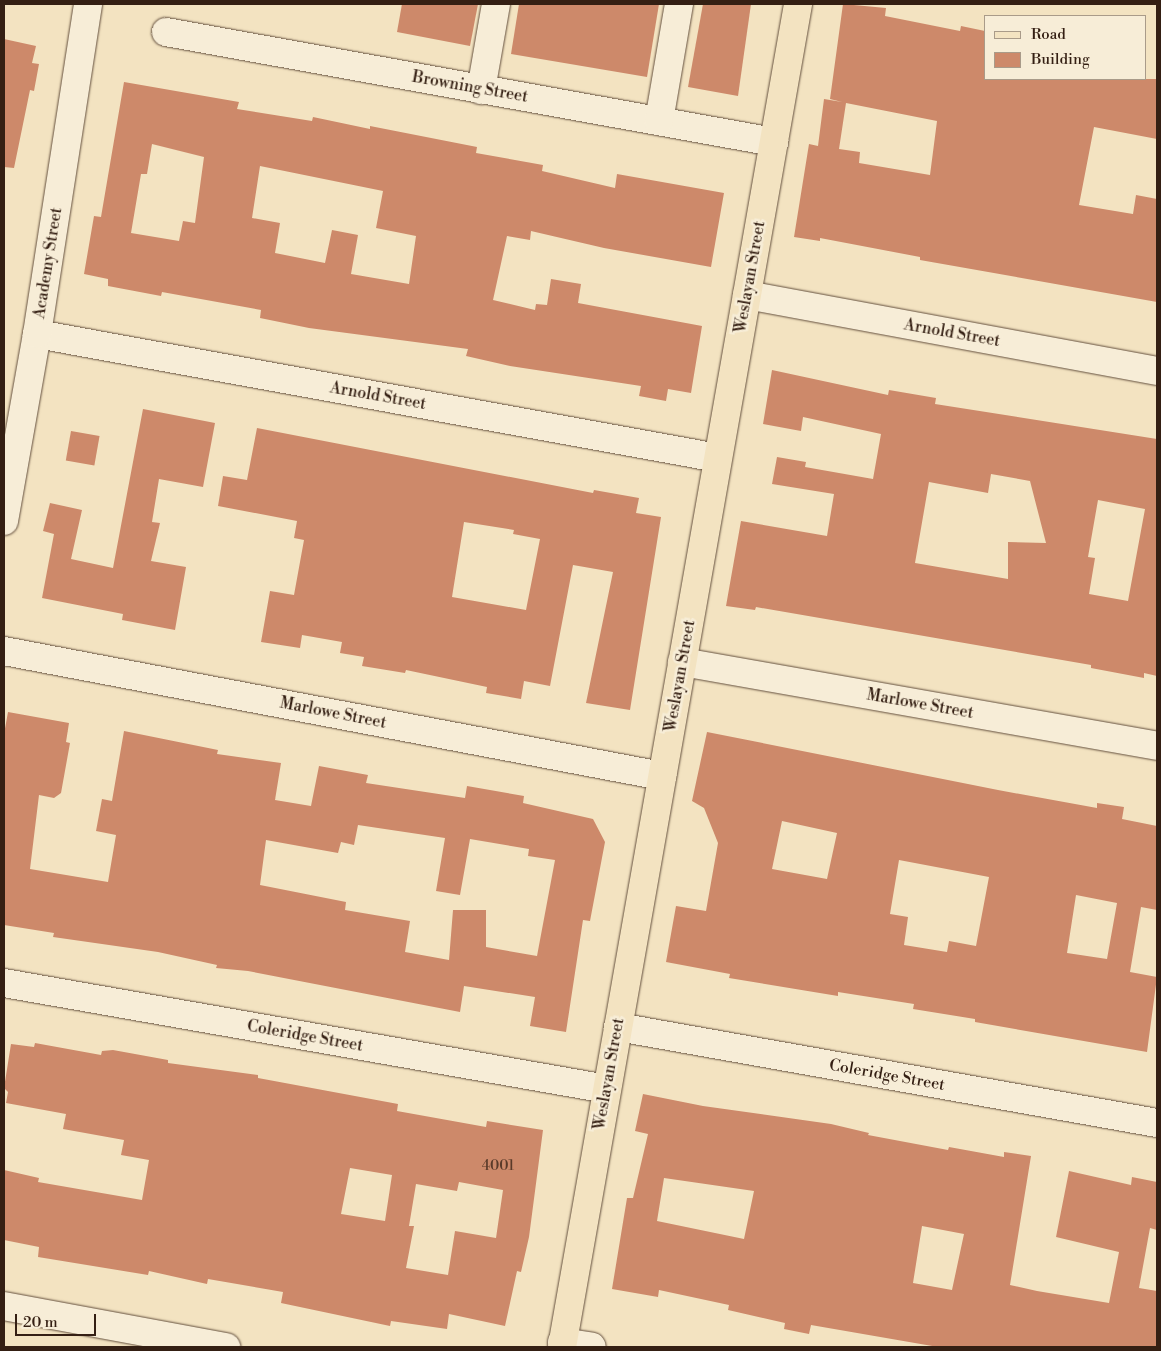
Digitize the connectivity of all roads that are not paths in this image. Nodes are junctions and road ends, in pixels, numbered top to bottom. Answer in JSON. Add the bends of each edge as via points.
{"nodes":[{"id":1,"x":88,"y":4,"type":"edge"},
{"id":2,"x":496,"y":4,"type":"edge"},
{"id":3,"x":679,"y":4,"type":"edge"},
{"id":4,"x":798,"y":4,"type":"edge"},
{"id":5,"x":166,"y":32,"type":"dead end"},
{"id":6,"x":481,"y":90,"type":"junction"},
{"id":7,"x":659,"y":121,"type":"junction"},
{"id":8,"x":774,"y":142,"type":"junction"},
{"id":9,"x":747,"y":295,"type":"junction"},
{"id":10,"x":37,"y":334,"type":"junction"},
{"id":11,"x":1157,"y":371,"type":"edge"},
{"id":12,"x":13,"y":420,"type":"edge"},
{"id":13,"x":718,"y":458,"type":"junction"},
{"id":14,"x":4,"y":521,"type":"edge"},
{"id":15,"x":4,"y":651,"type":"edge"},
{"id":16,"x":682,"y":662,"type":"junction"},
{"id":17,"x":1157,"y":746,"type":"edge"},
{"id":18,"x":662,"y":776,"type":"junction"},
{"id":19,"x":4,"y":983,"type":"edge"},
{"id":20,"x":618,"y":1028,"type":"junction"},
{"id":21,"x":607,"y":1089,"type":"junction"},
{"id":22,"x":1157,"y":1123,"type":"edge"},
{"id":23,"x":4,"y":1306,"type":"edge"},
{"id":24,"x":562,"y":1345,"type":"edge"},
{"id":25,"x":226,"y":1347,"type":"edge"},
{"id":26,"x":592,"y":1347,"type":"edge"}],
"edges":[{"from":1,"to":10,"type":"street","name":"Academy Street"},
{"from":2,"to":6,"type":"street"},
{"from":3,"to":7,"type":"street"},
{"from":4,"to":8,"type":"main road","name":"Weslayan Street"},
{"from":5,"to":6,"type":"street","name":"Browning Street"},
{"from":6,"to":7,"type":"street","name":"Browning Street"},
{"from":7,"to":8,"type":"street","name":"Browning Street"},
{"from":8,"to":9,"type":"main road","name":"Weslayan Street"},
{"from":9,"to":11,"type":"street","name":"Arnold Street"},
{"from":9,"to":13,"type":"main road","name":"Weslayan Street"},
{"from":10,"to":12,"type":"street","name":"Academy Street"},
{"from":10,"to":13,"type":"street","name":"Arnold Street"},
{"from":12,"to":14,"type":"street","name":"Academy Street"},
{"from":13,"to":16,"type":"main road","name":"Weslayan Street"},
{"from":15,"to":18,"type":"street","name":"Marlowe Street"},
{"from":16,"to":17,"type":"street","name":"Marlowe Street"},
{"from":16,"to":18,"type":"main road","name":"Weslayan Street"},
{"from":18,"to":20,"type":"main road","name":"Weslayan Street"},
{"from":19,"to":21,"type":"street","name":"Coleridge Street"},
{"from":20,"to":21,"type":"main road","name":"Weslayan Street"},
{"from":20,"to":22,"type":"street","name":"Coleridge Street"},
{"from":21,"to":24,"type":"main road","name":"Weslayan Street"},
{"from":23,"to":25,"type":"street"},
{"from":24,"to":26,"type":"street"}]}
